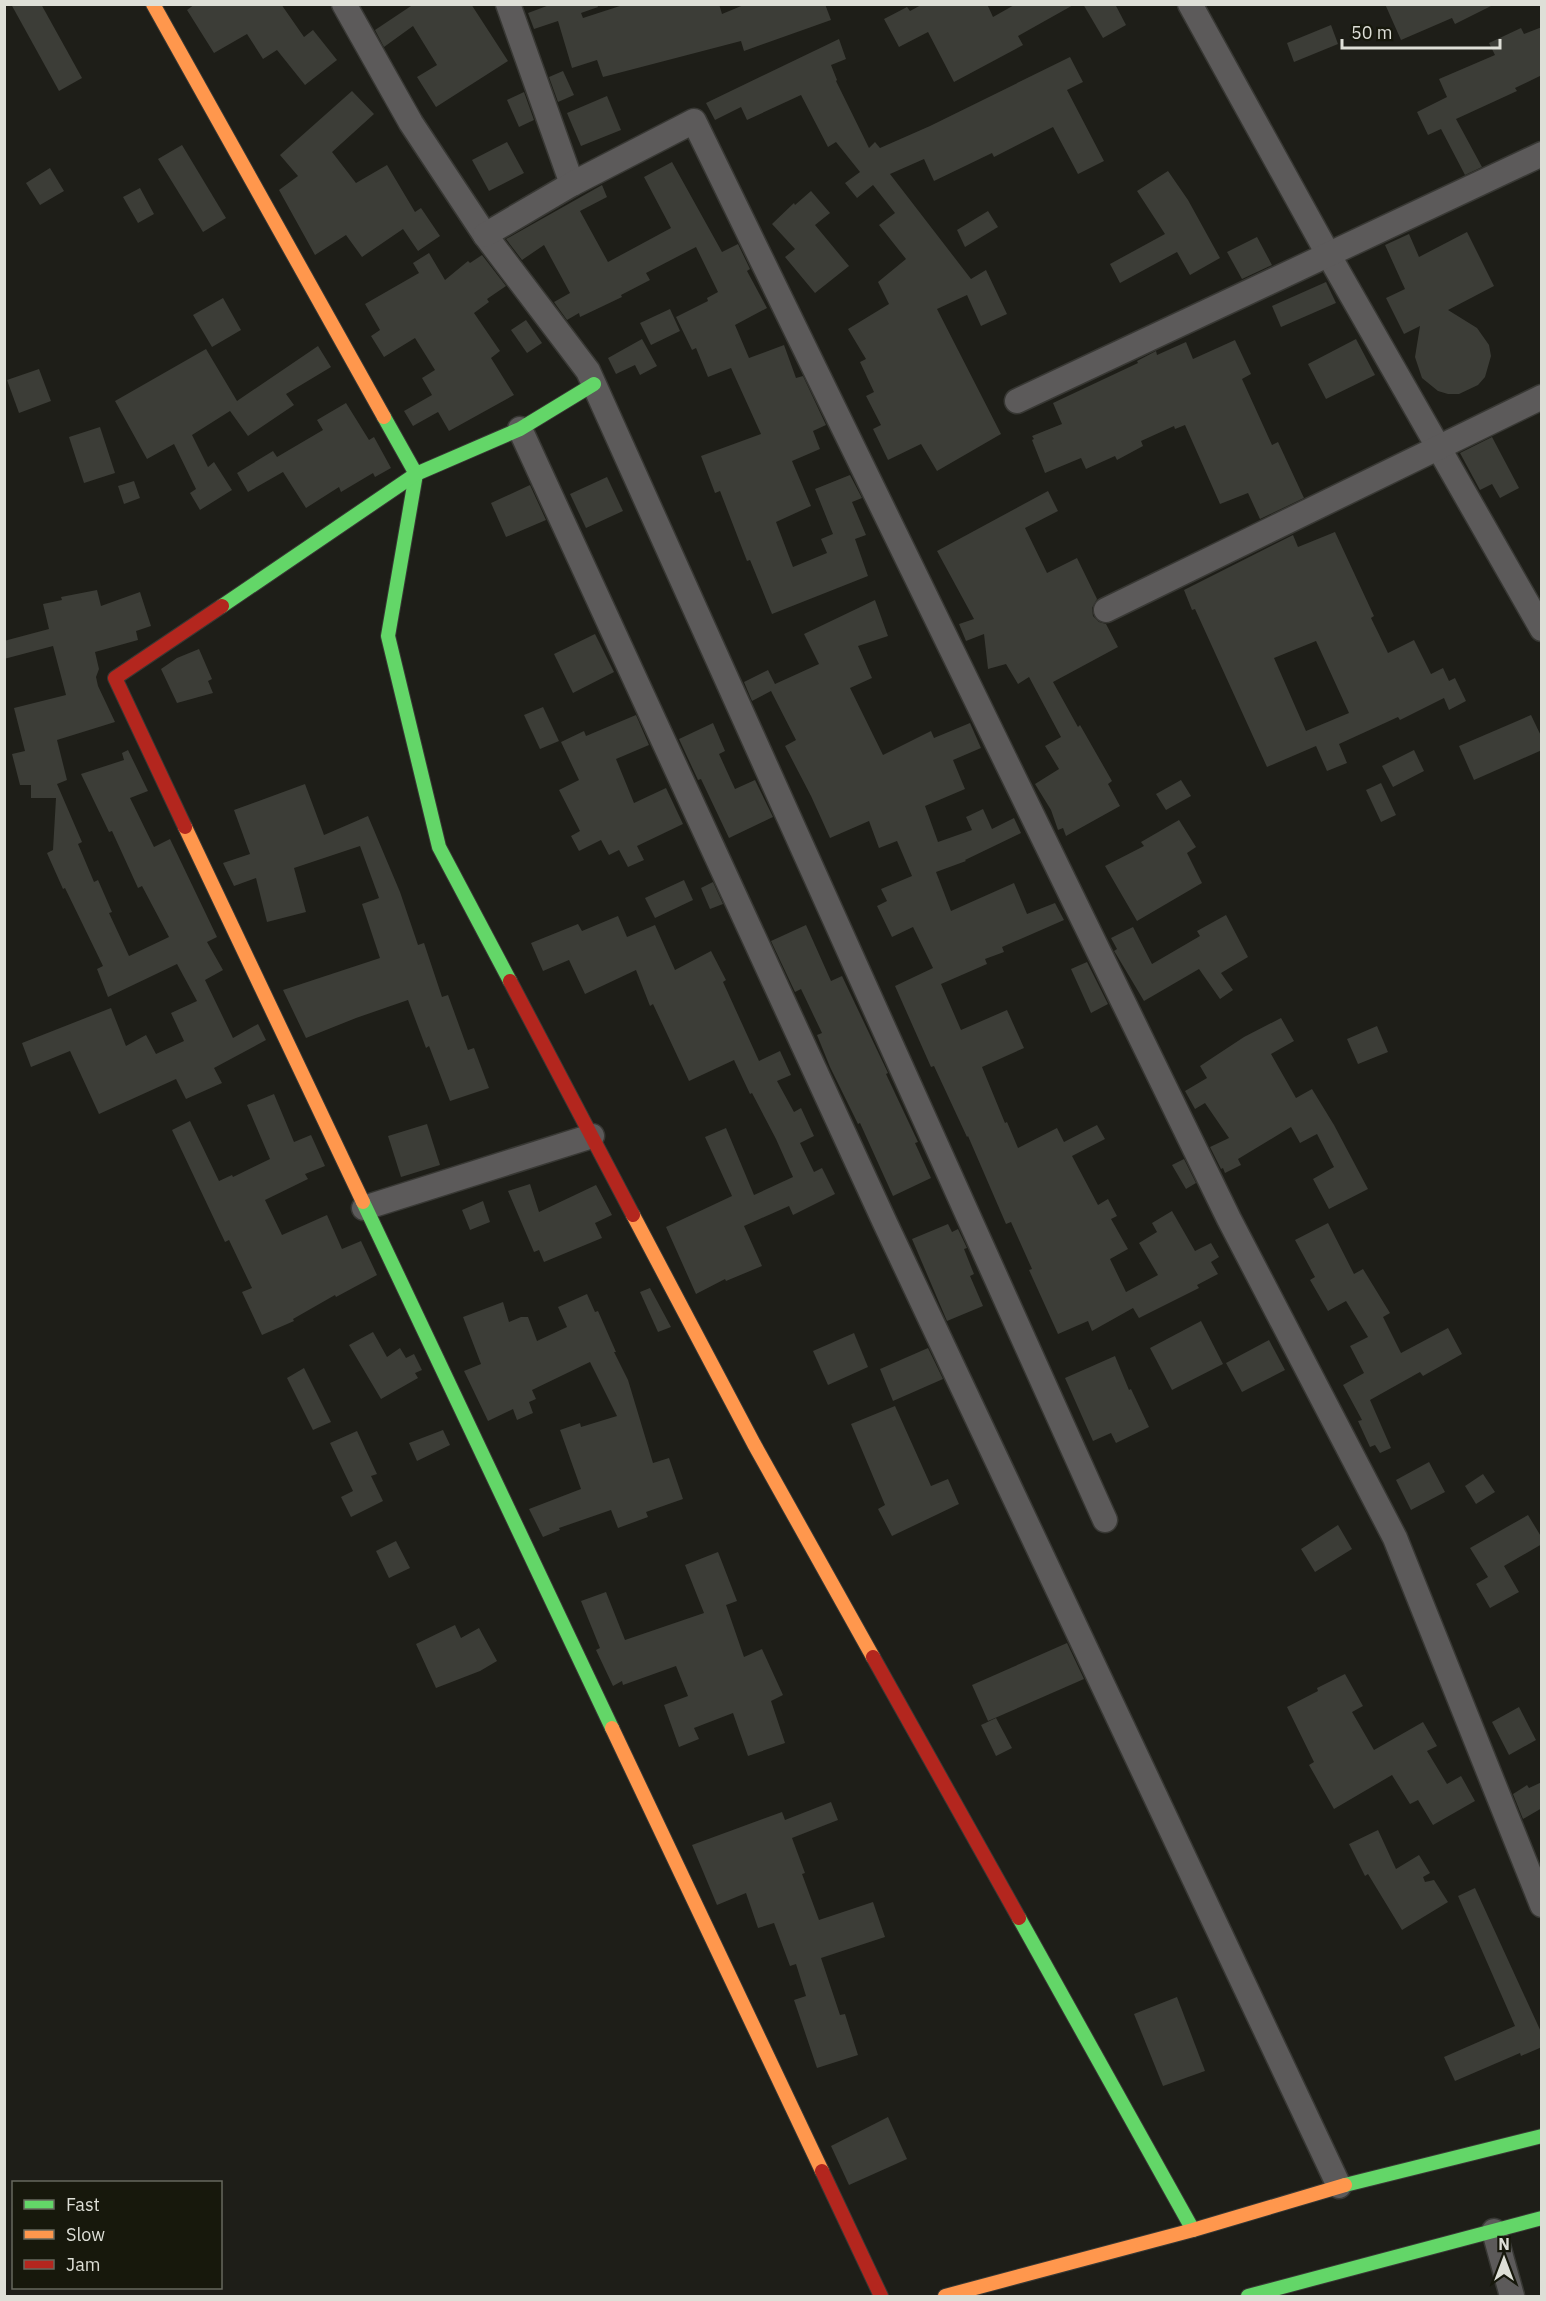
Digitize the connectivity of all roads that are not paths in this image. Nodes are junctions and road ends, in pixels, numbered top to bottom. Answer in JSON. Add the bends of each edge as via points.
{"nodes":[{"id":1,"x":153,"y":4,"type":"edge"},
{"id":2,"x":344,"y":4,"type":"edge"},
{"id":3,"x":508,"y":4,"type":"edge"},
{"id":4,"x":1190,"y":4,"type":"edge"},
{"id":5,"x":1542,"y":154,"type":"edge"},
{"id":6,"x":572,"y":184,"type":"junction"},
{"id":7,"x":485,"y":235,"type":"junction"},
{"id":8,"x":1328,"y":254,"type":"junction"},
{"id":9,"x":594,"y":384,"type":"junction"},
{"id":10,"x":1542,"y":397,"type":"edge"},
{"id":11,"x":1017,"y":401,"type":"dead end"},
{"id":12,"x":520,"y":429,"type":"junction"},
{"id":13,"x":1440,"y":447,"type":"junction"},
{"id":14,"x":416,"y":474,"type":"junction"},
{"id":15,"x":1106,"y":610,"type":"dead end"},
{"id":16,"x":1542,"y":629,"type":"edge"},
{"id":17,"x":592,"y":1136,"type":"junction"},
{"id":18,"x":364,"y":1208,"type":"junction"},
{"id":19,"x":1105,"y":1520,"type":"dead end"},
{"id":20,"x":1542,"y":1905,"type":"edge"},
{"id":21,"x":1542,"y":2136,"type":"edge"},
{"id":22,"x":1339,"y":2186,"type":"junction"},
{"id":23,"x":1542,"y":2218,"type":"edge"},
{"id":24,"x":1193,"y":2230,"type":"junction"},
{"id":25,"x":1494,"y":2231,"type":"junction"},
{"id":26,"x":881,"y":2296,"type":"edge"},
{"id":27,"x":945,"y":2296,"type":"edge"},
{"id":28,"x":1248,"y":2296,"type":"edge"},
{"id":29,"x":1512,"y":2296,"type":"edge"}],
"edges":[{"from":1,"to":14,"type":"street"},
{"from":2,"to":7,"type":"street","via":[[411,123]]},
{"from":3,"to":6,"type":"street"},
{"from":4,"to":8,"type":"street"},
{"from":5,"to":8,"type":"street"},
{"from":6,"to":7,"type":"street"},
{"from":6,"to":20,"type":"street","via":[[694,121],[1230,1219],[1395,1538]]},
{"from":7,"to":9,"type":"street"},
{"from":8,"to":11,"type":"street"},
{"from":8,"to":13,"type":"street"},
{"from":9,"to":12,"type":"street"},
{"from":9,"to":19,"type":"street"},
{"from":10,"to":13,"type":"street"},
{"from":12,"to":14,"type":"street"},
{"from":12,"to":22,"type":"street","via":[[886,1225]]},
{"from":13,"to":15,"type":"street"},
{"from":13,"to":16,"type":"street"},
{"from":14,"to":17,"type":"street","via":[[388,636],[439,847]]},
{"from":14,"to":18,"type":"street","via":[[115,678]]},
{"from":17,"to":18,"type":"street"},
{"from":17,"to":24,"type":"street","via":[[754,1444]]},
{"from":18,"to":26,"type":"street"},
{"from":21,"to":22,"type":"street"},
{"from":22,"to":24,"type":"street"},
{"from":23,"to":25,"type":"street"},
{"from":24,"to":27,"type":"street"},
{"from":25,"to":28,"type":"street"},
{"from":25,"to":29,"type":"street"}]}
